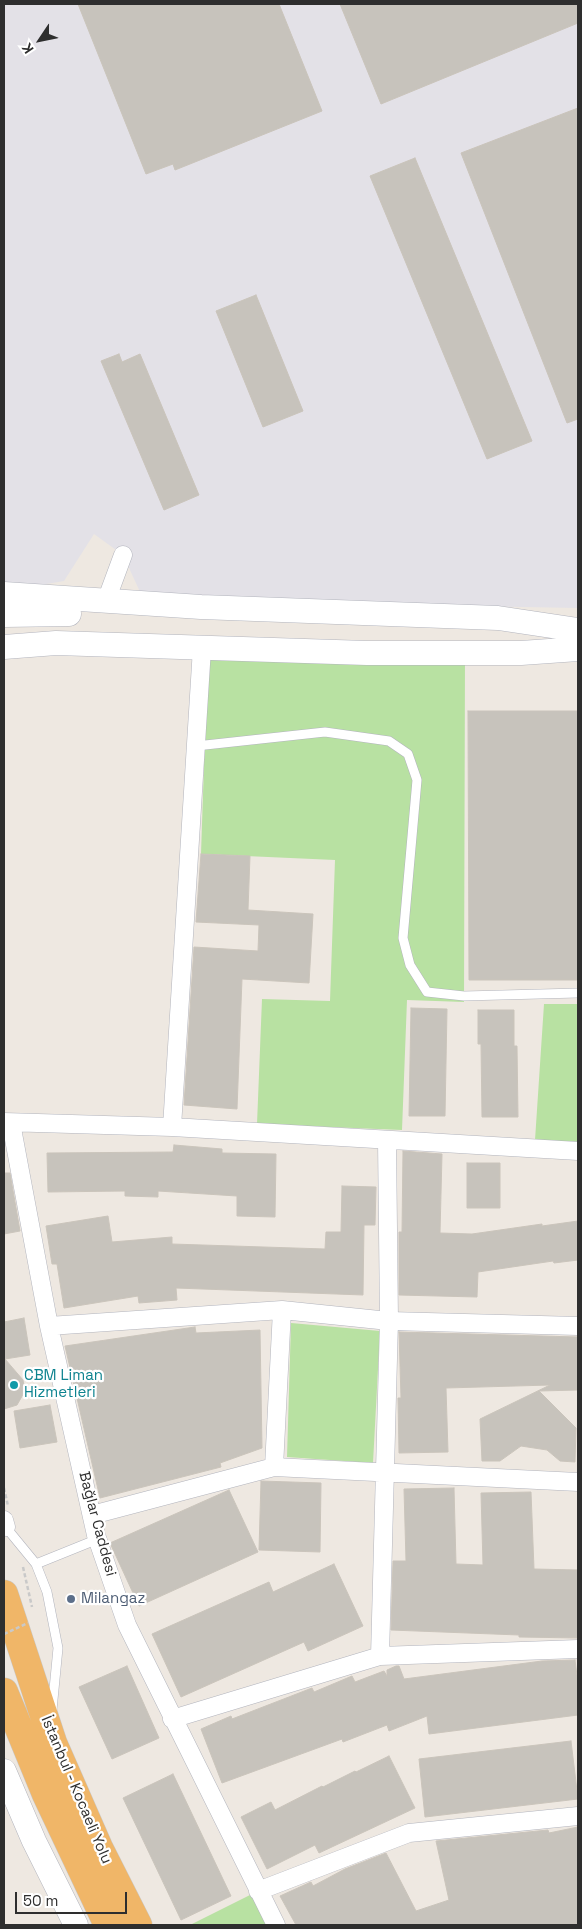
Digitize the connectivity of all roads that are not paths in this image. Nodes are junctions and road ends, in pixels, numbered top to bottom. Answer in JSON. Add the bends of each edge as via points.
{"nodes":[{"id":1,"x":123,"y":555,"type":"dead end"},
{"id":2,"x":4,"y":594,"type":"edge"},
{"id":3,"x":106,"y":601,"type":"junction"},
{"id":4,"x":4,"y":615,"type":"edge"},
{"id":5,"x":4,"y":629,"type":"edge"},
{"id":6,"x":225,"y":629,"type":"junction"},
{"id":7,"x":578,"y":632,"type":"edge"},
{"id":8,"x":4,"y":647,"type":"edge"},
{"id":9,"x":202,"y":648,"type":"junction"},
{"id":10,"x":578,"y":648,"type":"edge"},
{"id":11,"x":196,"y":746,"type":"junction"},
{"id":12,"x":578,"y":993,"type":"edge"},
{"id":13,"x":7,"y":1123,"type":"edge"},
{"id":14,"x":172,"y":1127,"type":"junction"},
{"id":15,"x":387,"y":1140,"type":"junction"},
{"id":16,"x":578,"y":1151,"type":"edge"},
{"id":17,"x":282,"y":1310,"type":"junction"},
{"id":18,"x":389,"y":1321,"type":"junction"},
{"id":19,"x":49,"y":1326,"type":"junction"},
{"id":20,"x":578,"y":1326,"type":"edge"},
{"id":21,"x":274,"y":1467,"type":"junction"},
{"id":22,"x":386,"y":1472,"type":"junction"},
{"id":23,"x":578,"y":1482,"type":"edge"},
{"id":24,"x":92,"y":1516,"type":"junction"},
{"id":25,"x":4,"y":1524,"type":"edge"},
{"id":26,"x":98,"y":1539,"type":"junction"},
{"id":27,"x":36,"y":1564,"type":"junction"},
{"id":28,"x":4,"y":1594,"type":"edge"},
{"id":29,"x":578,"y":1649,"type":"edge"},
{"id":30,"x":380,"y":1656,"type":"junction"},
{"id":31,"x":4,"y":1692,"type":"edge"},
{"id":32,"x":172,"y":1719,"type":"junction"},
{"id":33,"x":52,"y":1742,"type":"junction"},
{"id":34,"x":5,"y":1780,"type":"edge"},
{"id":35,"x":578,"y":1816,"type":"edge"},
{"id":36,"x":258,"y":1891,"type":"junction"},
{"id":37,"x":76,"y":1925,"type":"edge"},
{"id":38,"x":108,"y":1925,"type":"edge"},
{"id":39,"x":138,"y":1925,"type":"edge"},
{"id":40,"x":276,"y":1925,"type":"edge"}],
"edges":[{"from":1,"to":3,"type":"street"},
{"from":2,"to":3,"type":"main road"},
{"from":3,"to":7,"type":"main road","via":[[201,608],[498,618]]},
{"from":4,"to":6,"type":"main road","via":[[124,615]]},
{"from":5,"to":6,"type":"main road"},
{"from":6,"to":7,"type":"main road"},
{"from":6,"to":10,"type":"main road"},
{"from":8,"to":9,"type":"main road","via":[[56,643]]},
{"from":9,"to":10,"type":"main road","via":[[367,653],[521,653]]},
{"from":9,"to":11,"type":"street"},
{"from":11,"to":12,"type":"lane","via":[[325,732],[389,741],[408,754],[417,780],[403,938],[410,965],[427,992],[464,996]]},
{"from":11,"to":14,"type":"street"},
{"from":13,"to":14,"type":"street"},
{"from":13,"to":19,"type":"street","name":"Bağlar Caddesi"},
{"from":14,"to":15,"type":"street"},
{"from":15,"to":16,"type":"street"},
{"from":15,"to":18,"type":"street"},
{"from":17,"to":18,"type":"street"},
{"from":17,"to":19,"type":"street"},
{"from":17,"to":21,"type":"street"},
{"from":18,"to":20,"type":"street"},
{"from":18,"to":22,"type":"street"},
{"from":19,"to":24,"type":"street","name":"Bağlar Caddesi"},
{"from":21,"to":22,"type":"street"},
{"from":21,"to":24,"type":"street"},
{"from":22,"to":23,"type":"street"},
{"from":22,"to":30,"type":"street"},
{"from":24,"to":26,"type":"street","name":"Bağlar Caddesi"},
{"from":25,"to":27,"type":"lane"},
{"from":26,"to":27,"type":"lane"},
{"from":26,"to":32,"type":"street","name":"Bağlar Caddesi","via":[[127,1625]]},
{"from":27,"to":33,"type":"lane","via":[[47,1592],[58,1648]]},
{"from":28,"to":33,"type":"highway","name":"İstanbul - Kocaeli Yolu"},
{"from":29,"to":30,"type":"street"},
{"from":30,"to":32,"type":"street"},
{"from":31,"to":38,"type":"highway","via":[[46,1794]]},
{"from":32,"to":36,"type":"street","name":"Bağlar Caddesi"},
{"from":33,"to":39,"type":"highway","name":"İstanbul - Kocaeli Yolu","via":[[99,1848]]},
{"from":34,"to":37,"type":"main road"},
{"from":35,"to":36,"type":"street","via":[[409,1833]]},
{"from":36,"to":40,"type":"street","name":"Bağlar Caddesi"}]}
